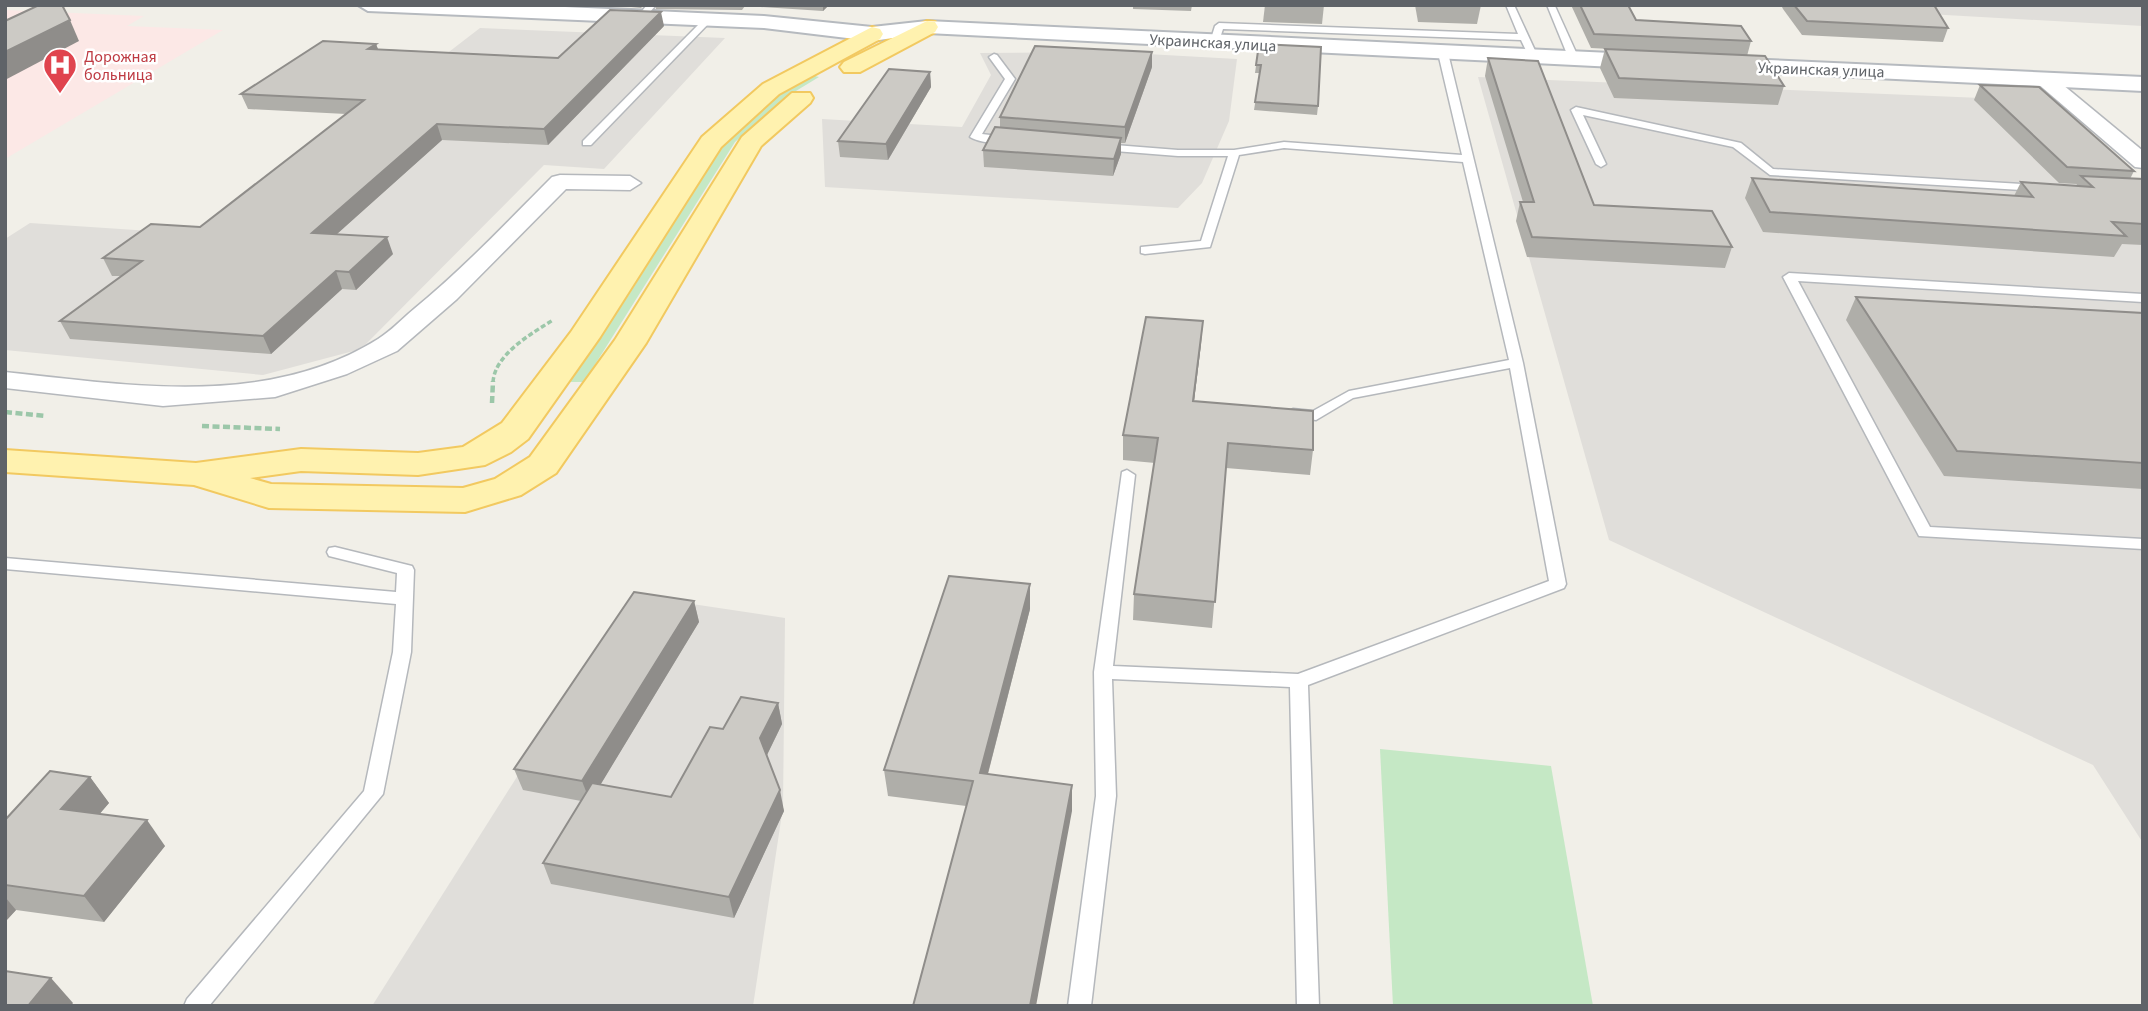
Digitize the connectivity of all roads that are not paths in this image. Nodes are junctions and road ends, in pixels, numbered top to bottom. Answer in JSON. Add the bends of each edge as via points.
{"nodes":[{"id":1,"x":368,"y":5,"type":"edge"},
{"id":2,"x":1510,"y":5,"type":"edge"},
{"id":3,"x":1551,"y":6,"type":"edge"},
{"id":4,"x":499,"y":8,"type":"edge"},
{"id":5,"x":1000,"y":9,"type":"dead end"},
{"id":6,"x":973,"y":10,"type":"dead end"},
{"id":7,"x":647,"y":11,"type":"edge"},
{"id":8,"x":938,"y":16,"type":"edge"},
{"id":9,"x":711,"y":20,"type":"junction"},
{"id":10,"x":872,"y":34,"type":"junction"},
{"id":11,"x":1209,"y":42,"type":"junction"},
{"id":12,"x":1529,"y":47,"type":"junction"},
{"id":13,"x":1443,"y":53,"type":"junction"},
{"id":14,"x":994,"y":57,"type":"dead end"},
{"id":15,"x":1574,"y":58,"type":"junction"},
{"id":16,"x":2044,"y":79,"type":"junction"},
{"id":17,"x":2143,"y":84,"type":"edge"},
{"id":18,"x":771,"y":89,"type":"junction"},
{"id":19,"x":1029,"y":142,"type":"edge"},
{"id":20,"x":587,"y":143,"type":"dead end"},
{"id":21,"x":1083,"y":146,"type":"edge"},
{"id":22,"x":1234,"y":152,"type":"junction"},
{"id":23,"x":1466,"y":159,"type":"junction"},
{"id":24,"x":2143,"y":162,"type":"edge"},
{"id":25,"x":1601,"y":164,"type":"dead end"},
{"id":26,"x":630,"y":183,"type":"dead end"},
{"id":27,"x":2046,"y":188,"type":"edge"},
{"id":28,"x":1144,"y":250,"type":"dead end"},
{"id":29,"x":2143,"y":298,"type":"edge"},
{"id":30,"x":1516,"y":363,"type":"junction"},
{"id":31,"x":5,"y":380,"type":"edge"},
{"id":32,"x":1280,"y":412,"type":"edge"},
{"id":33,"x":5,"y":461,"type":"edge"},
{"id":34,"x":196,"y":474,"type":"junction"},
{"id":35,"x":1127,"y":475,"type":"dead end"},
{"id":36,"x":2143,"y":544,"type":"edge"},
{"id":37,"x":335,"y":552,"type":"dead end"},
{"id":38,"x":5,"y":563,"type":"edge"},
{"id":39,"x":404,"y":598,"type":"junction"},
{"id":40,"x":1103,"y":672,"type":"junction"},
{"id":41,"x":1299,"y":681,"type":"junction"},
{"id":42,"x":195,"y":1006,"type":"edge"},
{"id":43,"x":1079,"y":1006,"type":"edge"},
{"id":44,"x":1308,"y":1006,"type":"edge"}],
"edges":[{"from":1,"to":4,"type":"main road","name":"Украинская улица"},
{"from":2,"to":12,"type":"lane"},
{"from":3,"to":15,"type":"lane"},
{"from":4,"to":7,"type":"main road","name":"Украинская улица"},
{"from":5,"to":11,"type":"main road","via":[[1019,24],[1046,30]]},
{"from":6,"to":8,"type":"main road"},
{"from":7,"to":9,"type":"main road","name":"Украинская улица"},
{"from":8,"to":10,"type":"main road"},
{"from":8,"to":10,"type":"main road","name":"Украинская улица"},
{"from":8,"to":11,"type":"main road","name":"Украинская улица"},
{"from":8,"to":34,"type":"main road","via":[[807,92],[751,142],[630,344],[576,421],[543,465],[508,487],[465,500],[269,496]]},
{"from":9,"to":10,"type":"main road","name":"Украинская улица"},
{"from":9,"to":18,"type":"main road","via":[[823,33],[835,39],[830,49]]},
{"from":9,"to":20,"type":"lane"},
{"from":10,"to":18,"type":"main road"},
{"from":11,"to":12,"type":"lane","via":[[1219,26]]},
{"from":11,"to":13,"type":"main road","name":"Украинская улица"},
{"from":12,"to":13,"type":"main road","name":"Украинская улица"},
{"from":12,"to":15,"type":"main road","name":"Украинская улица"},
{"from":13,"to":23,"type":"lane"},
{"from":14,"to":19,"type":"lane","via":[[1010,79],[975,137]]},
{"from":15,"to":16,"type":"main road","name":"Украинская улица"},
{"from":16,"to":17,"type":"main road","name":"Украинская улица"},
{"from":16,"to":24,"type":"street"},
{"from":18,"to":34,"type":"main road","via":[[710,142],[584,337],[515,430],[498,444],[472,457],[444,463],[301,460]]},
{"from":21,"to":22,"type":"lane"},
{"from":22,"to":23,"type":"lane","via":[[1284,145]]},
{"from":22,"to":28,"type":"lane","via":[[1206,244]]},
{"from":23,"to":30,"type":"lane"},
{"from":25,"to":27,"type":"lane","via":[[1576,110],[1737,145],[1770,172]]},
{"from":26,"to":31,"type":"street","via":[[560,182],[448,294],[387,345],[275,389],[163,397]]},
{"from":29,"to":36,"type":"lane","via":[[1789,277],[1924,532]]},
{"from":30,"to":32,"type":"lane","via":[[1349,395],[1316,416]]},
{"from":30,"to":41,"type":"lane","via":[[1558,584]]},
{"from":33,"to":34,"type":"main road"},
{"from":35,"to":40,"type":"lane"},
{"from":37,"to":39,"type":"lane","via":[[406,570]]},
{"from":38,"to":39,"type":"lane"},
{"from":39,"to":42,"type":"lane","via":[[402,652],[373,794]]},
{"from":40,"to":41,"type":"lane"},
{"from":40,"to":43,"type":"lane","via":[[1106,796]]},
{"from":41,"to":44,"type":"lane"}]}
